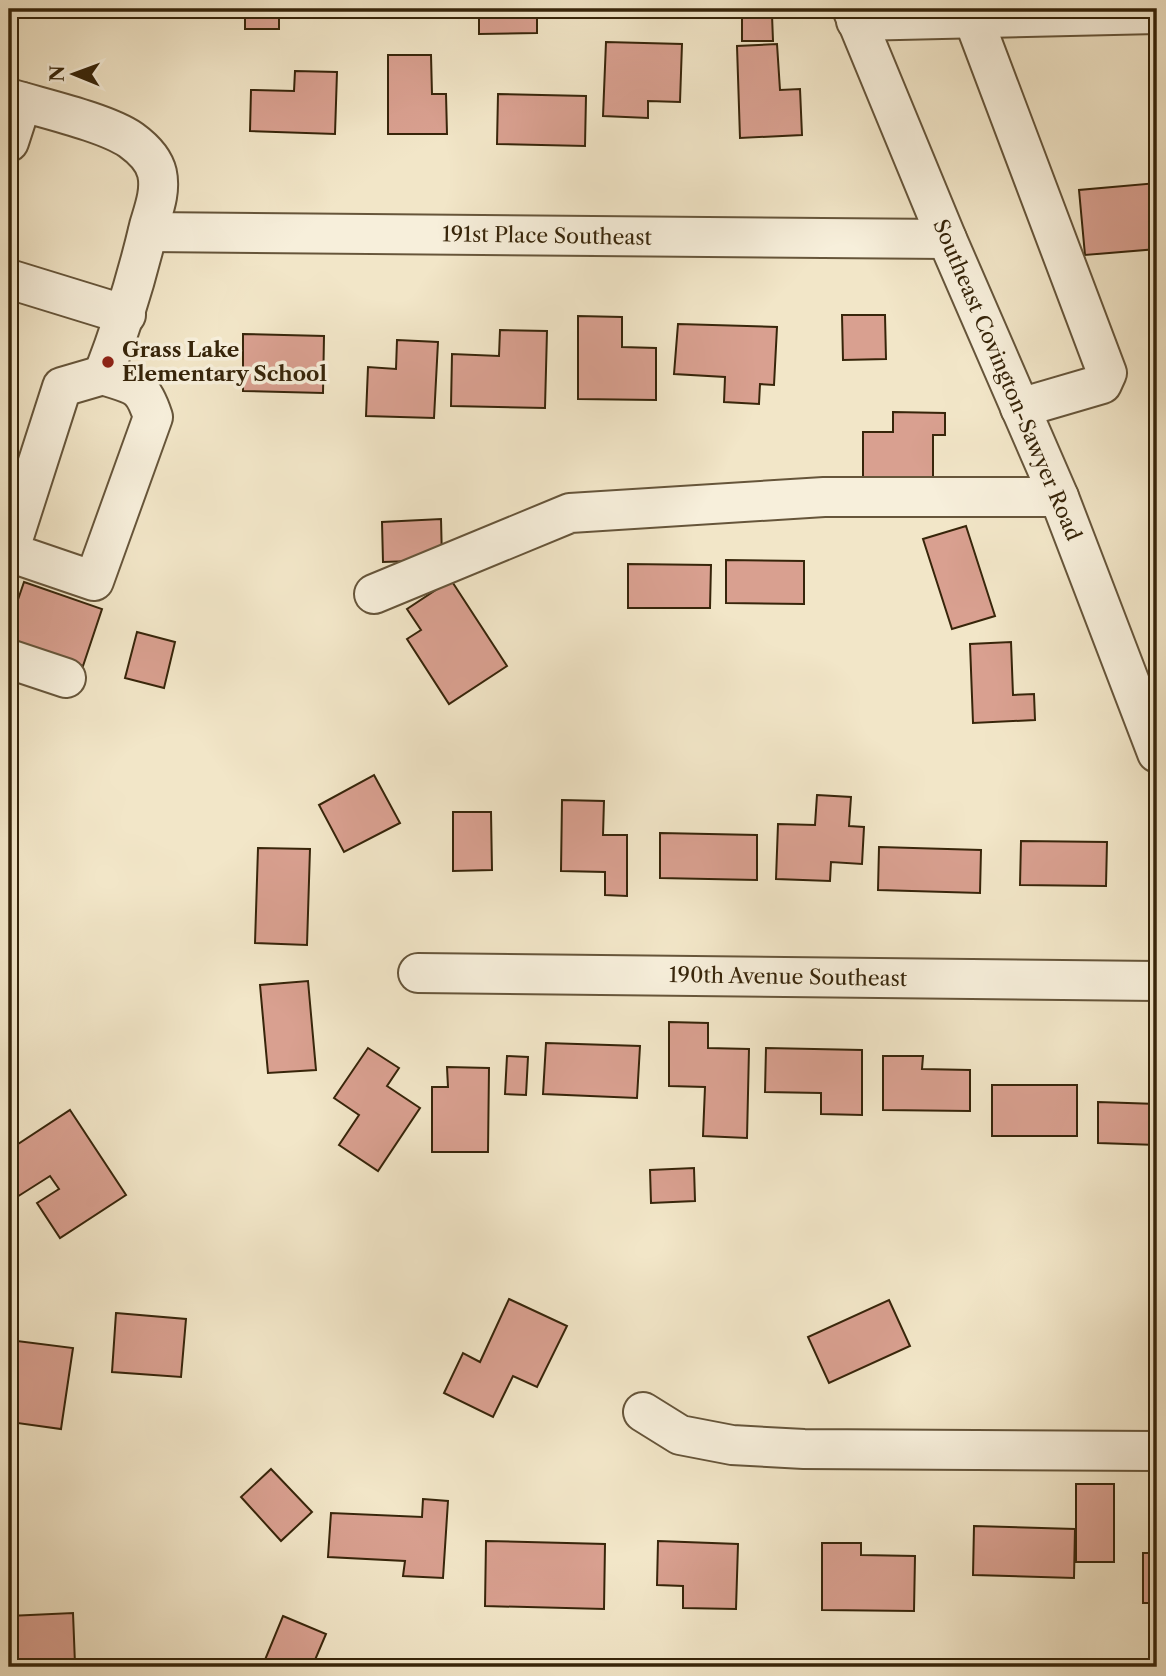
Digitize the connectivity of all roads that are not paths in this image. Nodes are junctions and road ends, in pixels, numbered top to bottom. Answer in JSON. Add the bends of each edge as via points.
{"nodes":[{"id":1,"x":1157,"y":14,"type":"edge"},
{"id":2,"x":854,"y":15,"type":"edge"},
{"id":3,"x":973,"y":18,"type":"junction"},
{"id":4,"x":15,"y":100,"type":"edge"},
{"id":5,"x":9,"y":142,"type":"edge"},
{"id":6,"x":148,"y":232,"type":"junction"},
{"id":7,"x":947,"y":239,"type":"junction"},
{"id":8,"x":9,"y":279,"type":"edge"},
{"id":9,"x":126,"y":315,"type":"junction"},
{"id":10,"x":103,"y":375,"type":"junction"},
{"id":11,"x":1020,"y":408,"type":"junction"},
{"id":12,"x":1059,"y":497,"type":"junction"},
{"id":13,"x":9,"y":553,"type":"edge"},
{"id":14,"x":374,"y":594,"type":"dead end"},
{"id":15,"x":9,"y":659,"type":"edge"},
{"id":16,"x":66,"y":678,"type":"dead end"},
{"id":17,"x":1155,"y":738,"type":"edge"},
{"id":18,"x":418,"y":973,"type":"dead end"},
{"id":19,"x":1157,"y":981,"type":"edge"},
{"id":20,"x":643,"y":1412,"type":"dead end"},
{"id":21,"x":1157,"y":1451,"type":"edge"}],
"edges":[{"from":1,"to":3,"type":"street"},
{"from":2,"to":3,"type":"street"},
{"from":2,"to":7,"type":"street","name":"Southeast Covington-Sawyer Road"},
{"from":3,"to":11,"type":"street","via":[[1107,373],[1102,384]]},
{"from":4,"to":5,"type":"street"},
{"from":4,"to":6,"type":"street","via":[[103,128],[129,139],[148,156],[159,188]]},
{"from":6,"to":7,"type":"street","name":"191st Place Southeast"},
{"from":6,"to":9,"type":"street"},
{"from":7,"to":11,"type":"street","name":"Southeast Covington-Sawyer Road"},
{"from":8,"to":9,"type":"street"},
{"from":9,"to":10,"type":"street"},
{"from":10,"to":13,"type":"street","via":[[62,387]]},
{"from":10,"to":13,"type":"street","via":[[140,388],[153,417],[94,581]]},
{"from":11,"to":12,"type":"street","name":"Southeast Covington-Sawyer Road"},
{"from":12,"to":14,"type":"street","via":[[824,497],[570,513]]},
{"from":12,"to":17,"type":"street","name":"Southeast Covington-Sawyer Road"},
{"from":15,"to":16,"type":"street"},
{"from":18,"to":19,"type":"street","name":"190th Avenue Southeast"},
{"from":20,"to":21,"type":"street","via":[[680,1435],[732,1445]]}]}
